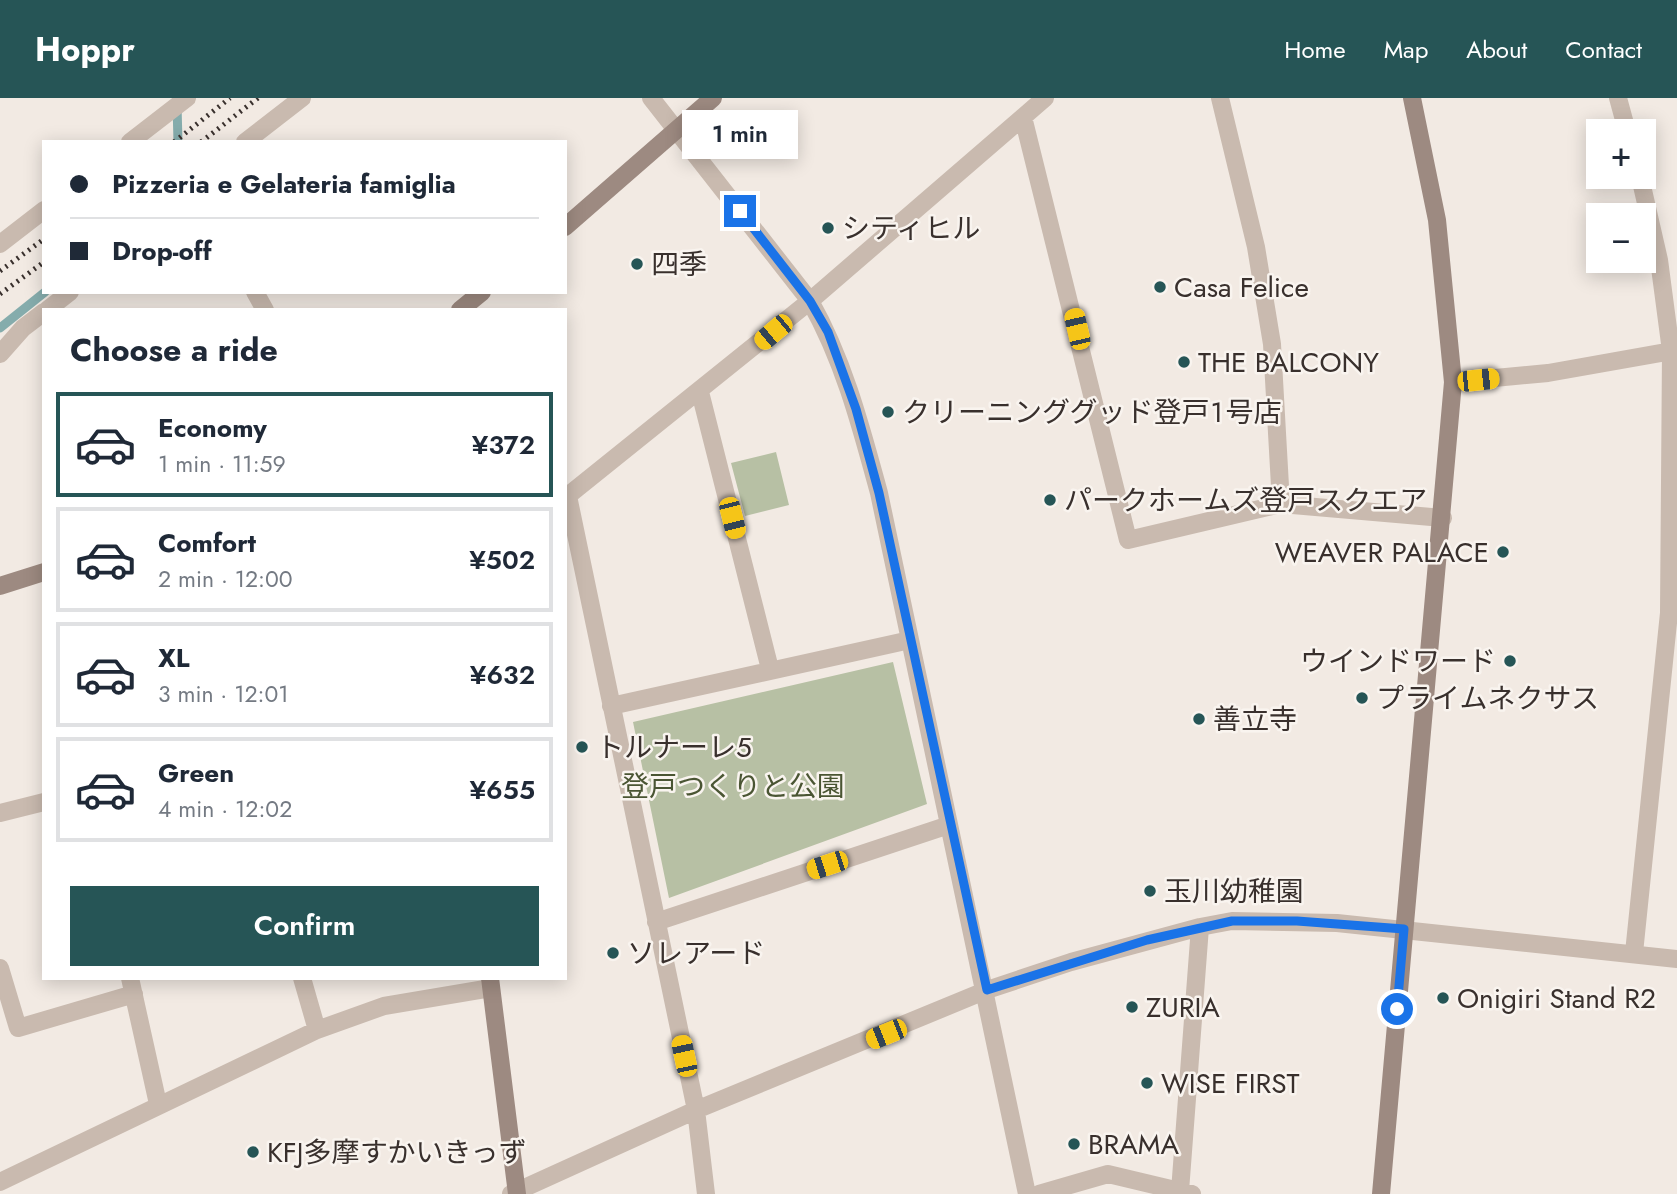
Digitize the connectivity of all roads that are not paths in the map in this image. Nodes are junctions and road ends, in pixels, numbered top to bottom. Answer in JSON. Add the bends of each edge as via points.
{"nodes":[{"id":1,"x":157,"y":98,"type":"edge"},
{"id":2,"x":187,"y":98,"type":"edge"},
{"id":3,"x":302,"y":98,"type":"edge"},
{"id":4,"x":651,"y":98,"type":"edge"},
{"id":5,"x":713,"y":98,"type":"edge"},
{"id":6,"x":1045,"y":98,"type":"edge"},
{"id":7,"x":1220,"y":98,"type":"edge"},
{"id":8,"x":1412,"y":98,"type":"edge"},
{"id":9,"x":1618,"y":98,"type":"edge"},
{"id":10,"x":163,"y":116,"type":"junction"},
{"id":11,"x":1023,"y":117,"type":"junction"},
{"id":12,"x":1624,"y":119,"type":"edge"},
{"id":13,"x":677,"y":132,"type":"junction"},
{"id":14,"x":133,"y":140,"type":"edge"},
{"id":15,"x":248,"y":140,"type":"edge"},
{"id":16,"x":1643,"y":189,"type":"edge"},
{"id":17,"x":42,"y":211,"type":"edge"},
{"id":18,"x":567,"y":226,"type":"edge"},
{"id":19,"x":0,"y":244,"type":"edge"},
{"id":20,"x":67,"y":294,"type":"edge"},
{"id":21,"x":480,"y":294,"type":"edge"},
{"id":22,"x":810,"y":301,"type":"junction"},
{"id":23,"x":50,"y":308,"type":"edge"},
{"id":24,"x":462,"y":308,"type":"edge"},
{"id":25,"x":42,"y":314,"type":"edge"},
{"id":26,"x":1674,"y":350,"type":"edge"},
{"id":27,"x":0,"y":354,"type":"edge"},
{"id":28,"x":1453,"y":382,"type":"junction"},
{"id":29,"x":700,"y":392,"type":"junction"},
{"id":30,"x":567,"y":497,"type":"edge"},
{"id":31,"x":1281,"y":504,"type":"junction"},
{"id":32,"x":1443,"y":518,"type":"junction"},
{"id":33,"x":42,"y":573,"type":"edge"},
{"id":34,"x":0,"y":586,"type":"edge"},
{"id":35,"x":910,"y":640,"type":"junction"},
{"id":36,"x":770,"y":669,"type":"junction"},
{"id":37,"x":611,"y":706,"type":"junction"},
{"id":38,"x":42,"y":802,"type":"edge"},
{"id":39,"x":0,"y":813,"type":"edge"},
{"id":40,"x":949,"y":825,"type":"junction"},
{"id":41,"x":656,"y":922,"type":"junction"},
{"id":42,"x":1200,"y":927,"type":"junction"},
{"id":43,"x":1404,"y":929,"type":"junction"},
{"id":44,"x":1634,"y":953,"type":"junction"},
{"id":45,"x":1677,"y":959,"type":"edge"},
{"id":46,"x":0,"y":968,"type":"edge"},
{"id":47,"x":303,"y":980,"type":"edge"},
{"id":48,"x":490,"y":983,"type":"edge"},
{"id":49,"x":132,"y":986,"type":"edge"},
{"id":50,"x":987,"y":990,"type":"junction"},
{"id":51,"x":317,"y":1030,"type":"junction"},
{"id":52,"x":158,"y":1104,"type":"junction"},
{"id":53,"x":696,"y":1110,"type":"junction"},
{"id":54,"x":0,"y":1182,"type":"edge"},
{"id":55,"x":515,"y":1193,"type":"edge"},
{"id":56,"x":1186,"y":1193,"type":"edge"},
{"id":57,"x":705,"y":1194,"type":"edge"},
{"id":58,"x":1027,"y":1194,"type":"edge"},
{"id":59,"x":1039,"y":1194,"type":"edge"},
{"id":60,"x":1381,"y":1194,"type":"edge"}],
"edges":[{"from":1,"to":10,"type":"street"},
{"from":2,"to":10,"type":"street"},
{"from":3,"to":15,"type":"street"},
{"from":4,"to":13,"type":"street"},
{"from":5,"to":13,"type":"street"},
{"from":6,"to":11,"type":"street"},
{"from":7,"to":31,"type":"street","via":[[1256,247],[1272,344]]},
{"from":8,"to":28,"type":"street","via":[[1437,220]]},
{"from":9,"to":12,"type":"street"},
{"from":10,"to":14,"type":"street"},
{"from":11,"to":22,"type":"street"},
{"from":11,"to":31,"type":"street","via":[[1128,540]]},
{"from":13,"to":18,"type":"street"},
{"from":13,"to":22,"type":"street"},
{"from":16,"to":26,"type":"street"},
{"from":17,"to":19,"type":"street"},
{"from":20,"to":23,"type":"street"},
{"from":21,"to":24,"type":"street"},
{"from":22,"to":29,"type":"street"},
{"from":22,"to":35,"type":"street","via":[[828,332],[856,409]]},
{"from":25,"to":27,"type":"street"},
{"from":26,"to":28,"type":"street","via":[[1548,373]]},
{"from":26,"to":44,"type":"street","via":[[1669,613]]},
{"from":28,"to":32,"type":"street"},
{"from":29,"to":30,"type":"street"},
{"from":29,"to":36,"type":"street"},
{"from":30,"to":37,"type":"street"},
{"from":31,"to":32,"type":"street"},
{"from":32,"to":43,"type":"street"},
{"from":33,"to":34,"type":"street"},
{"from":35,"to":36,"type":"street"},
{"from":35,"to":40,"type":"street"},
{"from":36,"to":37,"type":"street"},
{"from":37,"to":41,"type":"street"},
{"from":38,"to":39,"type":"street"},
{"from":40,"to":41,"type":"street"},
{"from":40,"to":50,"type":"street"},
{"from":41,"to":53,"type":"street"},
{"from":42,"to":43,"type":"street","via":[[1232,921],[1297,921]]},
{"from":42,"to":50,"type":"street"},
{"from":42,"to":56,"type":"street"},
{"from":43,"to":44,"type":"street"},
{"from":43,"to":60,"type":"street"},
{"from":44,"to":45,"type":"street"},
{"from":46,"to":49,"type":"street","via":[[18,1028]]},
{"from":47,"to":51,"type":"street"},
{"from":48,"to":51,"type":"street","via":[[384,1006]]},
{"from":48,"to":55,"type":"street"},
{"from":49,"to":52,"type":"street"},
{"from":50,"to":53,"type":"street"},
{"from":50,"to":58,"type":"street"},
{"from":51,"to":52,"type":"street"},
{"from":52,"to":54,"type":"street"},
{"from":53,"to":55,"type":"street"},
{"from":53,"to":57,"type":"street"},
{"from":56,"to":59,"type":"street","via":[[1108,1174]]}]}
